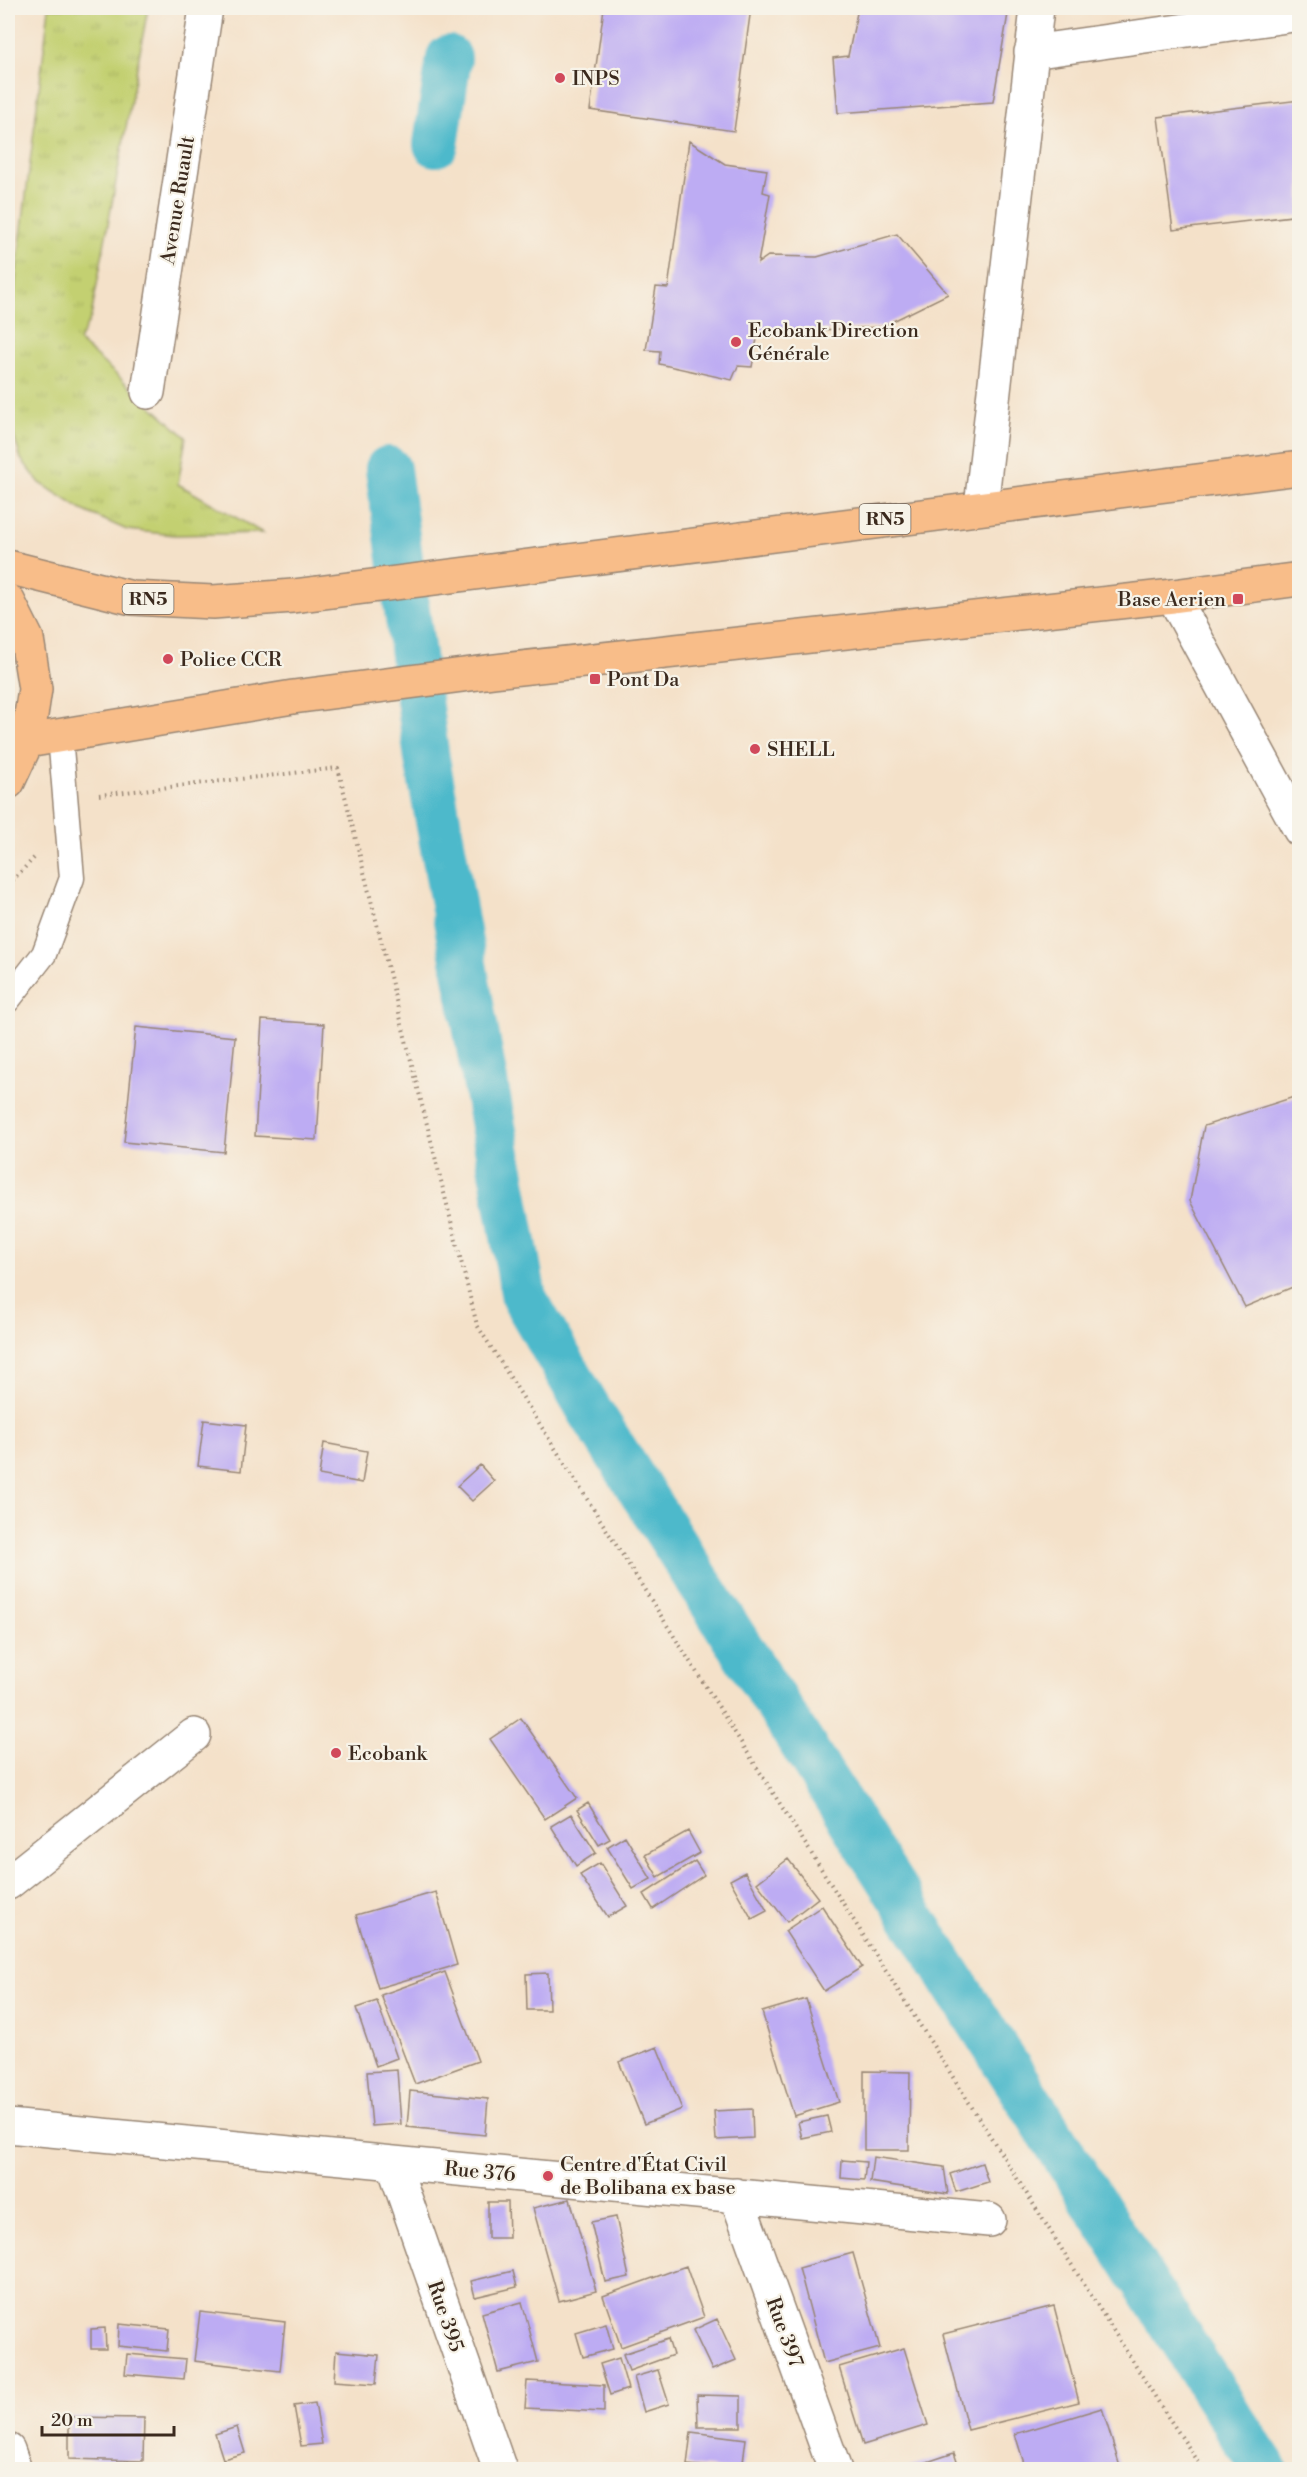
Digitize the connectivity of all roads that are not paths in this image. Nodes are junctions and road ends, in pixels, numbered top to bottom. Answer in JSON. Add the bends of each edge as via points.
{"nodes":[{"id":1,"x":206,"y":8,"type":"edge"},
{"id":2,"x":1037,"y":8,"type":"edge"},
{"id":3,"x":1299,"y":14,"type":"edge"},
{"id":4,"x":1030,"y":52,"type":"junction"},
{"id":5,"x":148,"y":392,"type":"dead end"},
{"id":6,"x":1299,"y":468,"type":"edge"},
{"id":7,"x":981,"y":507,"type":"junction"},
{"id":8,"x":8,"y":567,"type":"edge"},
{"id":9,"x":1299,"y":579,"type":"edge"},
{"id":10,"x":1173,"y":596,"type":"junction"},
{"id":11,"x":8,"y":601,"type":"edge"},
{"id":12,"x":60,"y":736,"type":"junction"},
{"id":13,"x":27,"y":741,"type":"junction"},
{"id":14,"x":8,"y":782,"type":"edge"},
{"id":15,"x":1299,"y":830,"type":"edge"},
{"id":16,"x":8,"y":1000,"type":"edge"},
{"id":17,"x":194,"y":1735,"type":"dead end"},
{"id":18,"x":8,"y":1883,"type":"edge"},
{"id":19,"x":8,"y":2126,"type":"edge"},
{"id":20,"x":393,"y":2163,"type":"junction"},
{"id":21,"x":736,"y":2195,"type":"junction"},
{"id":22,"x":989,"y":2220,"type":"dead end"},
{"id":23,"x":8,"y":2450,"type":"edge"},
{"id":24,"x":15,"y":2469,"type":"edge"},
{"id":25,"x":500,"y":2469,"type":"edge"},
{"id":26,"x":835,"y":2469,"type":"edge"}],
"edges":[{"from":1,"to":5,"type":"street","name":"Avenue Ruault"},
{"from":2,"to":4,"type":"street"},
{"from":3,"to":4,"type":"street"},
{"from":4,"to":7,"type":"street"},
{"from":6,"to":7,"type":"highway","number":"RN5"},
{"from":7,"to":8,"type":"highway","number":"RN5","via":[[293,596],[213,602],[132,598]]},
{"from":9,"to":10,"type":"highway"},
{"from":10,"to":12,"type":"highway","via":[[494,671],[293,697]]},
{"from":10,"to":15,"type":"street"},
{"from":11,"to":13,"type":"highway","via":[[27,639],[35,690]]},
{"from":12,"to":13,"type":"highway"},
{"from":12,"to":16,"type":"lane","via":[[72,878],[44,954]]},
{"from":13,"to":14,"type":"highway"},
{"from":17,"to":18,"type":"street"},
{"from":19,"to":20,"type":"street","name":"Rue 376"},
{"from":20,"to":21,"type":"street","name":"Rue 376"},
{"from":20,"to":25,"type":"street","name":"Rue 395"},
{"from":21,"to":22,"type":"street","name":"Rue 376"},
{"from":21,"to":26,"type":"street","name":"Rue 397"},
{"from":23,"to":24,"type":"street"}]}
